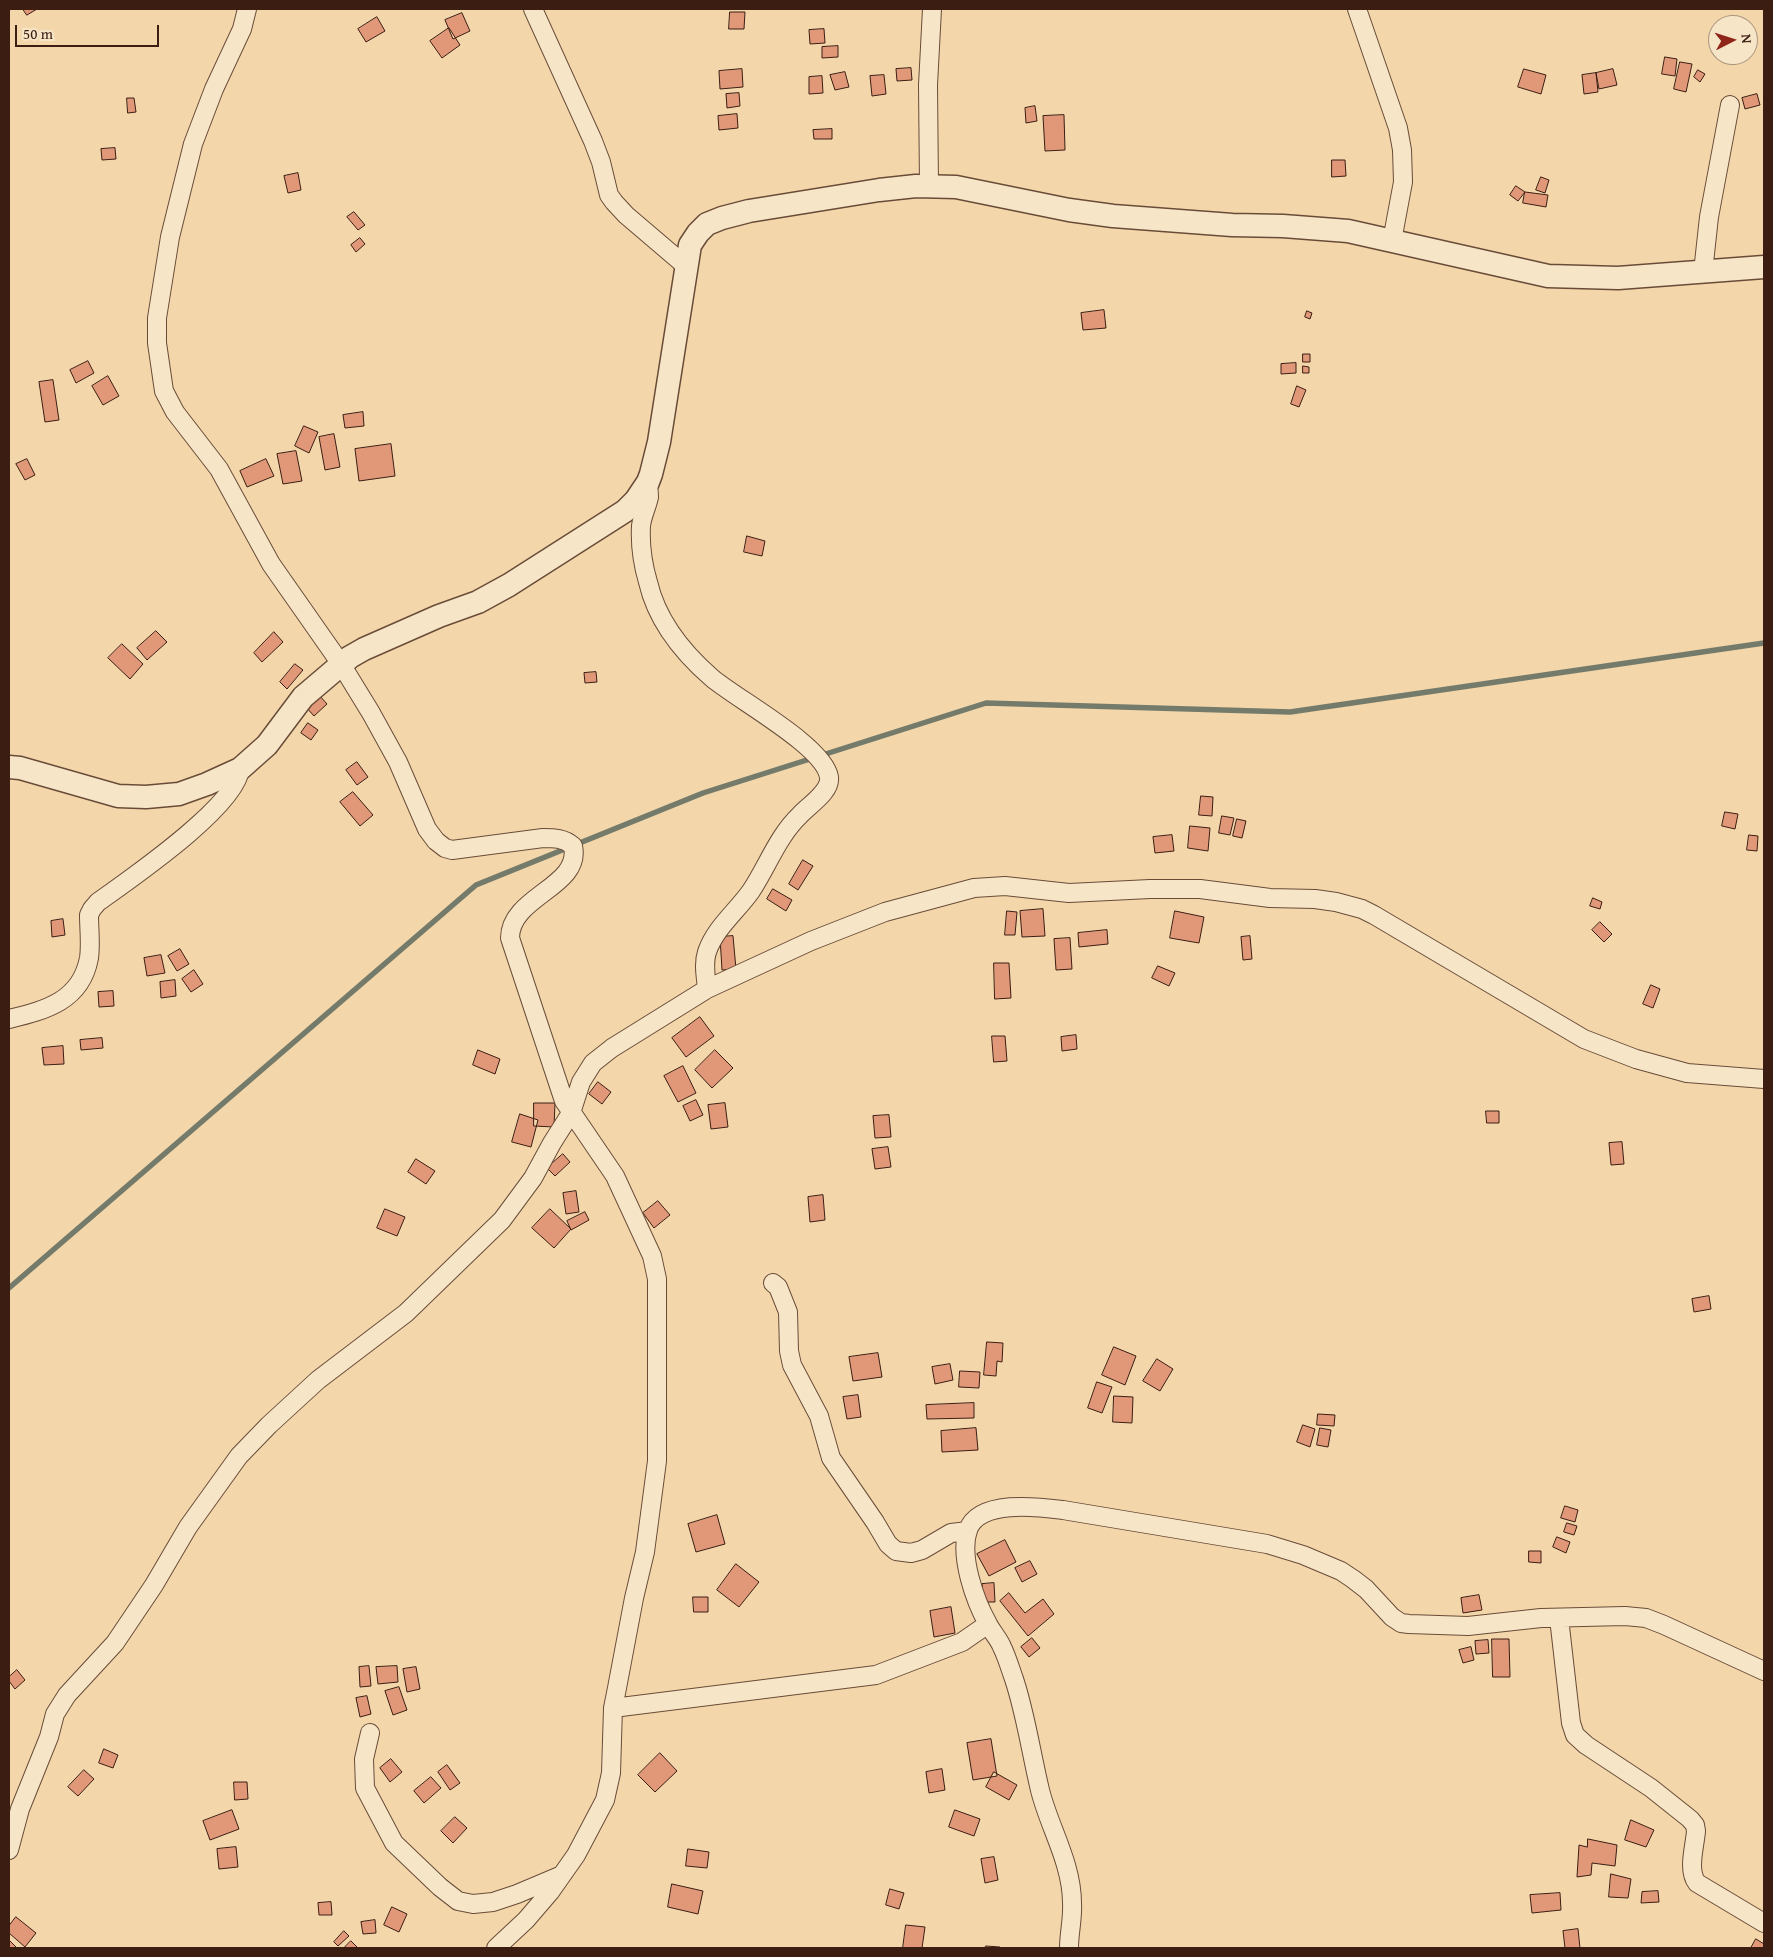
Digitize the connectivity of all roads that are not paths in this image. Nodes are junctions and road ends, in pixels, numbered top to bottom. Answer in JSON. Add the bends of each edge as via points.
{"nodes":[{"id":1,"x":247,"y":9,"type":"edge"},
{"id":2,"x":533,"y":9,"type":"edge"},
{"id":3,"x":932,"y":9,"type":"edge"},
{"id":4,"x":1357,"y":9,"type":"edge"},
{"id":5,"x":1730,"y":105,"type":"dead end"},
{"id":6,"x":929,"y":186,"type":"junction"},
{"id":7,"x":1392,"y":241,"type":"junction"},
{"id":8,"x":687,"y":267,"type":"junction"},
{"id":9,"x":1764,"y":267,"type":"edge"},
{"id":10,"x":1703,"y":272,"type":"junction"},
{"id":11,"x":648,"y":482,"type":"junction"},
{"id":12,"x":341,"y":664,"type":"junction"},
{"id":13,"x":9,"y":767,"type":"edge"},
{"id":14,"x":240,"y":769,"type":"junction"},
{"id":15,"x":707,"y":989,"type":"junction"},
{"id":16,"x":9,"y":1019,"type":"edge"},
{"id":17,"x":1764,"y":1079,"type":"edge"},
{"id":18,"x":571,"y":1113,"type":"junction"},
{"id":19,"x":773,"y":1283,"type":"dead end"},
{"id":20,"x":968,"y":1530,"type":"junction"},
{"id":21,"x":1559,"y":1618,"type":"junction"},
{"id":22,"x":988,"y":1624,"type":"junction"},
{"id":23,"x":1764,"y":1671,"type":"edge"},
{"id":24,"x":614,"y":1708,"type":"junction"},
{"id":25,"x":370,"y":1732,"type":"dead end"},
{"id":26,"x":9,"y":1850,"type":"edge"},
{"id":27,"x":562,"y":1875,"type":"junction"},
{"id":28,"x":1764,"y":1923,"type":"edge"},
{"id":29,"x":496,"y":1948,"type":"edge"},
{"id":30,"x":1068,"y":1948,"type":"edge"}],
"edges":[{"from":1,"to":12,"type":"street","via":[[193,144],[170,237],[157,318],[160,367],[164,391],[175,412],[219,469],[271,564]]},
{"from":2,"to":8,"type":"street","via":[[590,134],[609,195],[626,215]]},
{"from":3,"to":6,"type":"street","via":[[928,86]]},
{"from":4,"to":7,"type":"street","via":[[1398,128],[1402,150],[1403,182]]},
{"from":5,"to":10,"type":"street","via":[[1709,217]]},
{"from":6,"to":7,"type":"street","via":[[956,187],[1069,210],[1232,225],[1348,231]]},
{"from":6,"to":8,"type":"street","via":[[879,190],[722,218],[707,224],[698,233],[690,246]]},
{"from":7,"to":10,"type":"street","via":[[1548,276],[1618,278]]},
{"from":8,"to":11,"type":"street","via":[[659,442]]},
{"from":9,"to":10,"type":"street"},
{"from":11,"to":12,"type":"street","via":[[624,511],[510,585],[478,602],[364,649]]},
{"from":11,"to":15,"type":"street","via":[[649,496],[641,539],[650,590],[669,632],[712,678],[808,747],[823,764],[829,780],[824,791],[788,828],[754,887],[711,944],[705,962]]},
{"from":12,"to":14,"type":"street","via":[[303,697],[267,745]]},
{"from":12,"to":18,"type":"street","via":[[398,762],[427,829],[444,848],[543,838],[565,840],[573,846],[572,861],[562,877],[520,911],[512,923],[510,938],[557,1084]]},
{"from":13,"to":14,"type":"street","via":[[118,796],[146,797],[179,794]]},
{"from":14,"to":16,"type":"street","via":[[238,781],[215,808],[153,863],[92,909],[89,915],[89,957],[76,989],[46,1009]]},
{"from":15,"to":17,"type":"street","via":[[811,941],[885,912],[974,888],[1005,886],[1069,893],[1200,889],[1270,898],[1314,899],[1352,906],[1395,927],[1584,1039],[1636,1059],[1688,1073]]},
{"from":15,"to":18,"type":"street","via":[[593,1063],[581,1082]]},
{"from":18,"to":24,"type":"street","via":[[615,1176],[652,1256],[657,1279],[657,1461],[645,1552]]},
{"from":18,"to":26,"type":"street","via":[[533,1178],[502,1220],[406,1313],[318,1380],[239,1456],[188,1527],[115,1643],[67,1696],[56,1714],[20,1808]]},
{"from":19,"to":20,"type":"street","via":[[788,1312],[792,1365],[819,1416],[831,1458],[888,1544],[896,1551],[911,1554],[951,1533]]},
{"from":20,"to":21,"type":"street","via":[[977,1518],[1012,1506],[1063,1510],[1267,1544],[1303,1554],[1341,1571],[1366,1588],[1401,1623],[1468,1626]]},
{"from":20,"to":22,"type":"street","via":[[966,1552],[970,1576]]},
{"from":21,"to":23,"type":"street","via":[[1646,1618]]},
{"from":21,"to":28,"type":"street","via":[[1575,1735],[1690,1818],[1696,1831],[1692,1866],[1694,1879]]},
{"from":22,"to":24,"type":"street","via":[[962,1642],[876,1675]]},
{"from":22,"to":30,"type":"street","via":[[1002,1646],[1014,1678],[1040,1792],[1068,1876],[1072,1903]]},
{"from":24,"to":27,"type":"street","via":[[611,1773],[605,1800]]},
{"from":25,"to":27,"type":"street","via":[[364,1759],[365,1788],[394,1843],[458,1901],[473,1904],[493,1902]]},
{"from":27,"to":29,"type":"street","via":[[526,1920]]}]}
